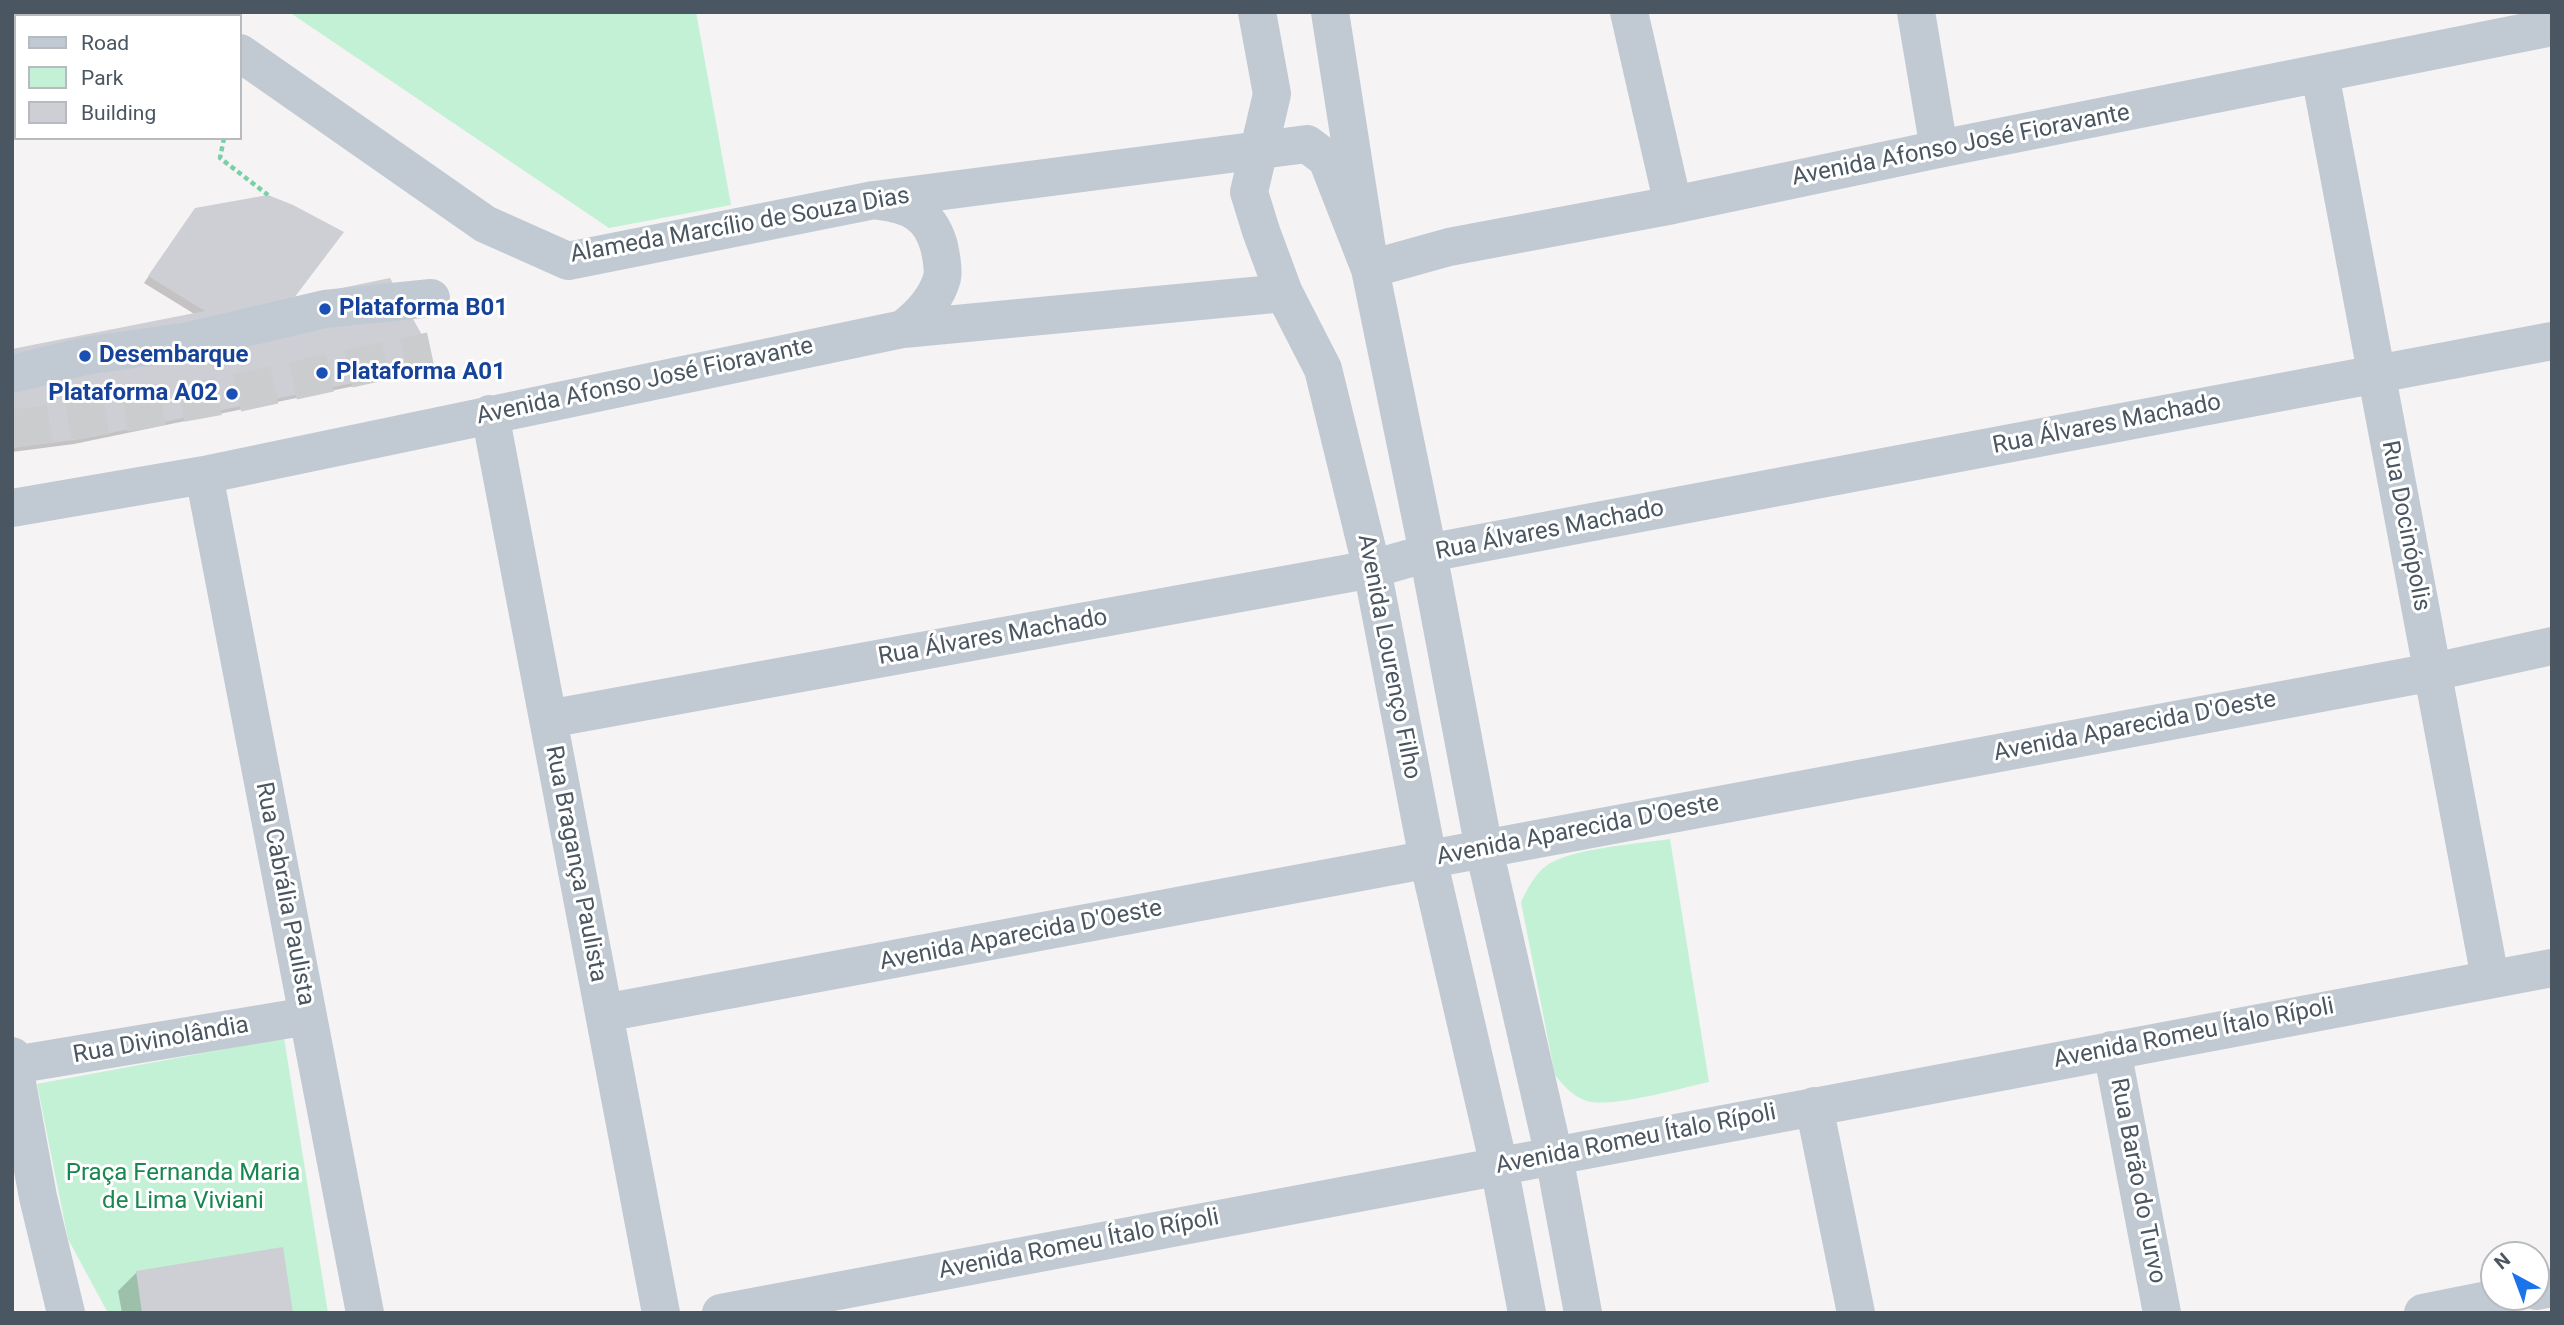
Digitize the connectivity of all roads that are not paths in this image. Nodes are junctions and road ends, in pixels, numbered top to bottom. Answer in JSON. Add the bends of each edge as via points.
{"nodes":[{"id":1,"x":1257,"y":12,"type":"edge"},
{"id":2,"x":1330,"y":12,"type":"edge"},
{"id":3,"x":1629,"y":12,"type":"edge"},
{"id":4,"x":1916,"y":12,"type":"edge"},
{"id":5,"x":2552,"y":27,"type":"edge"},
{"id":6,"x":242,"y":54,"type":"edge"},
{"id":7,"x":2320,"y":74,"type":"junction"},
{"id":8,"x":1939,"y":149,"type":"junction"},
{"id":9,"x":1257,"y":152,"type":"junction"},
{"id":10,"x":874,"y":200,"type":"junction"},
{"id":11,"x":1672,"y":205,"type":"junction"},
{"id":12,"x":1370,"y":269,"type":"junction"},
{"id":13,"x":1284,"y":293,"type":"junction"},
{"id":14,"x":431,"y":299,"type":"dead end"},
{"id":15,"x":903,"y":329,"type":"junction"},
{"id":16,"x":2552,"y":341,"type":"edge"},
{"id":17,"x":12,"y":374,"type":"edge"},
{"id":18,"x":2377,"y":375,"type":"junction"},
{"id":19,"x":490,"y":414,"type":"junction"},
{"id":20,"x":204,"y":475,"type":"junction"},
{"id":21,"x":12,"y":509,"type":"edge"},
{"id":22,"x":1428,"y":553,"type":"junction"},
{"id":23,"x":1372,"y":569,"type":"junction"},
{"id":24,"x":2552,"y":646,"type":"edge"},
{"id":25,"x":2433,"y":671,"type":"junction"},
{"id":26,"x":548,"y":719,"type":"junction"},
{"id":27,"x":1484,"y":849,"type":"junction"},
{"id":28,"x":1428,"y":859,"type":"junction"},
{"id":29,"x":2552,"y":968,"type":"edge"},
{"id":30,"x":2490,"y":978,"type":"junction"},
{"id":31,"x":604,"y":1013,"type":"junction"},
{"id":32,"x":308,"y":1016,"type":"junction"},
{"id":33,"x":2112,"y":1050,"type":"junction"},
{"id":34,"x":13,"y":1060,"type":"edge"},
{"id":35,"x":1814,"y":1106,"type":"junction"},
{"id":36,"x":1554,"y":1156,"type":"junction"},
{"id":37,"x":1499,"y":1166,"type":"junction"},
{"id":38,"x":2480,"y":1302,"type":"edge"},
{"id":39,"x":66,"y":1313,"type":"edge"},
{"id":40,"x":365,"y":1313,"type":"edge"},
{"id":41,"x":661,"y":1313,"type":"edge"},
{"id":42,"x":722,"y":1313,"type":"edge"},
{"id":43,"x":1527,"y":1313,"type":"edge"},
{"id":44,"x":1583,"y":1313,"type":"edge"},
{"id":45,"x":1856,"y":1313,"type":"edge"},
{"id":46,"x":2162,"y":1313,"type":"edge"},
{"id":47,"x":2423,"y":1313,"type":"edge"}],
"edges":[{"from":1,"to":9,"type":"street","name":"Avenida Lourenço Filho","via":[[1272,94]]},
{"from":2,"to":12,"type":"street"},
{"from":3,"to":11,"type":"street"},
{"from":4,"to":8,"type":"street"},
{"from":5,"to":7,"type":"street","name":"Avenida Afonso José Fioravante"},
{"from":6,"to":10,"type":"street","name":"Alameda Marcílio de Souza Dias","via":[[485,223],[569,261]]},
{"from":7,"to":8,"type":"street","name":"Avenida Afonso José Fioravante"},
{"from":7,"to":18,"type":"street","name":"Rua Docinópolis"},
{"from":8,"to":11,"type":"street","name":"Avenida Afonso José Fioravante"},
{"from":9,"to":10,"type":"street","name":"Alameda Marcílio de Souza Dias"},
{"from":9,"to":12,"type":"street","name":"Alameda Marcílio de Souza Dias","via":[[1307,144],[1328,159]]},
{"from":9,"to":13,"type":"street","name":"Avenida Lourenço Filho","via":[[1249,192]]},
{"from":10,"to":15,"type":"street","via":[[915,210],[933,227],[941,253],[943,276],[932,300]]},
{"from":11,"to":12,"type":"street","name":"Avenida Afonso José Fioravante","via":[[1449,247]]},
{"from":12,"to":22,"type":"street"},
{"from":13,"to":15,"type":"street","name":"Avenida Afonso José Fioravante"},
{"from":13,"to":23,"type":"street","name":"Avenida Lourenço Filho","via":[[1322,369]]},
{"from":14,"to":17,"type":"street","via":[[325,309],[189,341],[85,356]]},
{"from":15,"to":19,"type":"street","name":"Avenida Afonso José Fioravante"},
{"from":16,"to":18,"type":"street","name":"Rua Álvares Machado"},
{"from":18,"to":22,"type":"street","name":"Rua Álvares Machado"},
{"from":18,"to":25,"type":"street","name":"Rua Docinópolis"},
{"from":19,"to":20,"type":"street","name":"Avenida Afonso José Fioravante"},
{"from":19,"to":26,"type":"street","name":"Rua Bragança Paulista"},
{"from":20,"to":21,"type":"street","name":"Avenida Afonso José Fioravante"},
{"from":20,"to":32,"type":"street","name":"Rua Cabrália Paulista"},
{"from":22,"to":23,"type":"street","name":"Rua Álvares Machado"},
{"from":22,"to":27,"type":"street"},
{"from":23,"to":26,"type":"street","name":"Rua Álvares Machado"},
{"from":23,"to":28,"type":"street","name":"Avenida Lourenço Filho"},
{"from":24,"to":25,"type":"street","name":"Avenida Aparecida D'Oeste"},
{"from":25,"to":27,"type":"street","name":"Avenida Aparecida D'Oeste"},
{"from":25,"to":30,"type":"street","name":"Rua Docinópolis"},
{"from":26,"to":31,"type":"street","name":"Rua Bragança Paulista"},
{"from":27,"to":28,"type":"street","name":"Avenida Aparecida D'Oeste"},
{"from":27,"to":36,"type":"street"},
{"from":28,"to":31,"type":"street","name":"Avenida Aparecida D'Oeste"},
{"from":28,"to":37,"type":"street","name":"Avenida Lourenço Filho"},
{"from":29,"to":30,"type":"street","name":"Avenida Romeu Ítalo Rípoli"},
{"from":30,"to":33,"type":"street","name":"Avenida Romeu Ítalo Rípoli"},
{"from":31,"to":41,"type":"street","name":"Rua Bragança Paulista"},
{"from":32,"to":34,"type":"street","name":"Rua Divinolândia"},
{"from":32,"to":40,"type":"street","name":"Rua Cabrália Paulista"},
{"from":33,"to":35,"type":"street","name":"Avenida Romeu Ítalo Rípoli"},
{"from":33,"to":46,"type":"street","name":"Rua Barão do Turvo"},
{"from":34,"to":39,"type":"street","via":[[38,1197]]},
{"from":35,"to":36,"type":"street","name":"Avenida Romeu Ítalo Rípoli"},
{"from":35,"to":45,"type":"street"},
{"from":36,"to":37,"type":"street","name":"Avenida Romeu Ítalo Rípoli"},
{"from":36,"to":44,"type":"street"},
{"from":37,"to":42,"type":"street","name":"Avenida Romeu Ítalo Rípoli"},
{"from":37,"to":43,"type":"street","name":"Avenida Lourenço Filho"},
{"from":38,"to":47,"type":"street"}]}
